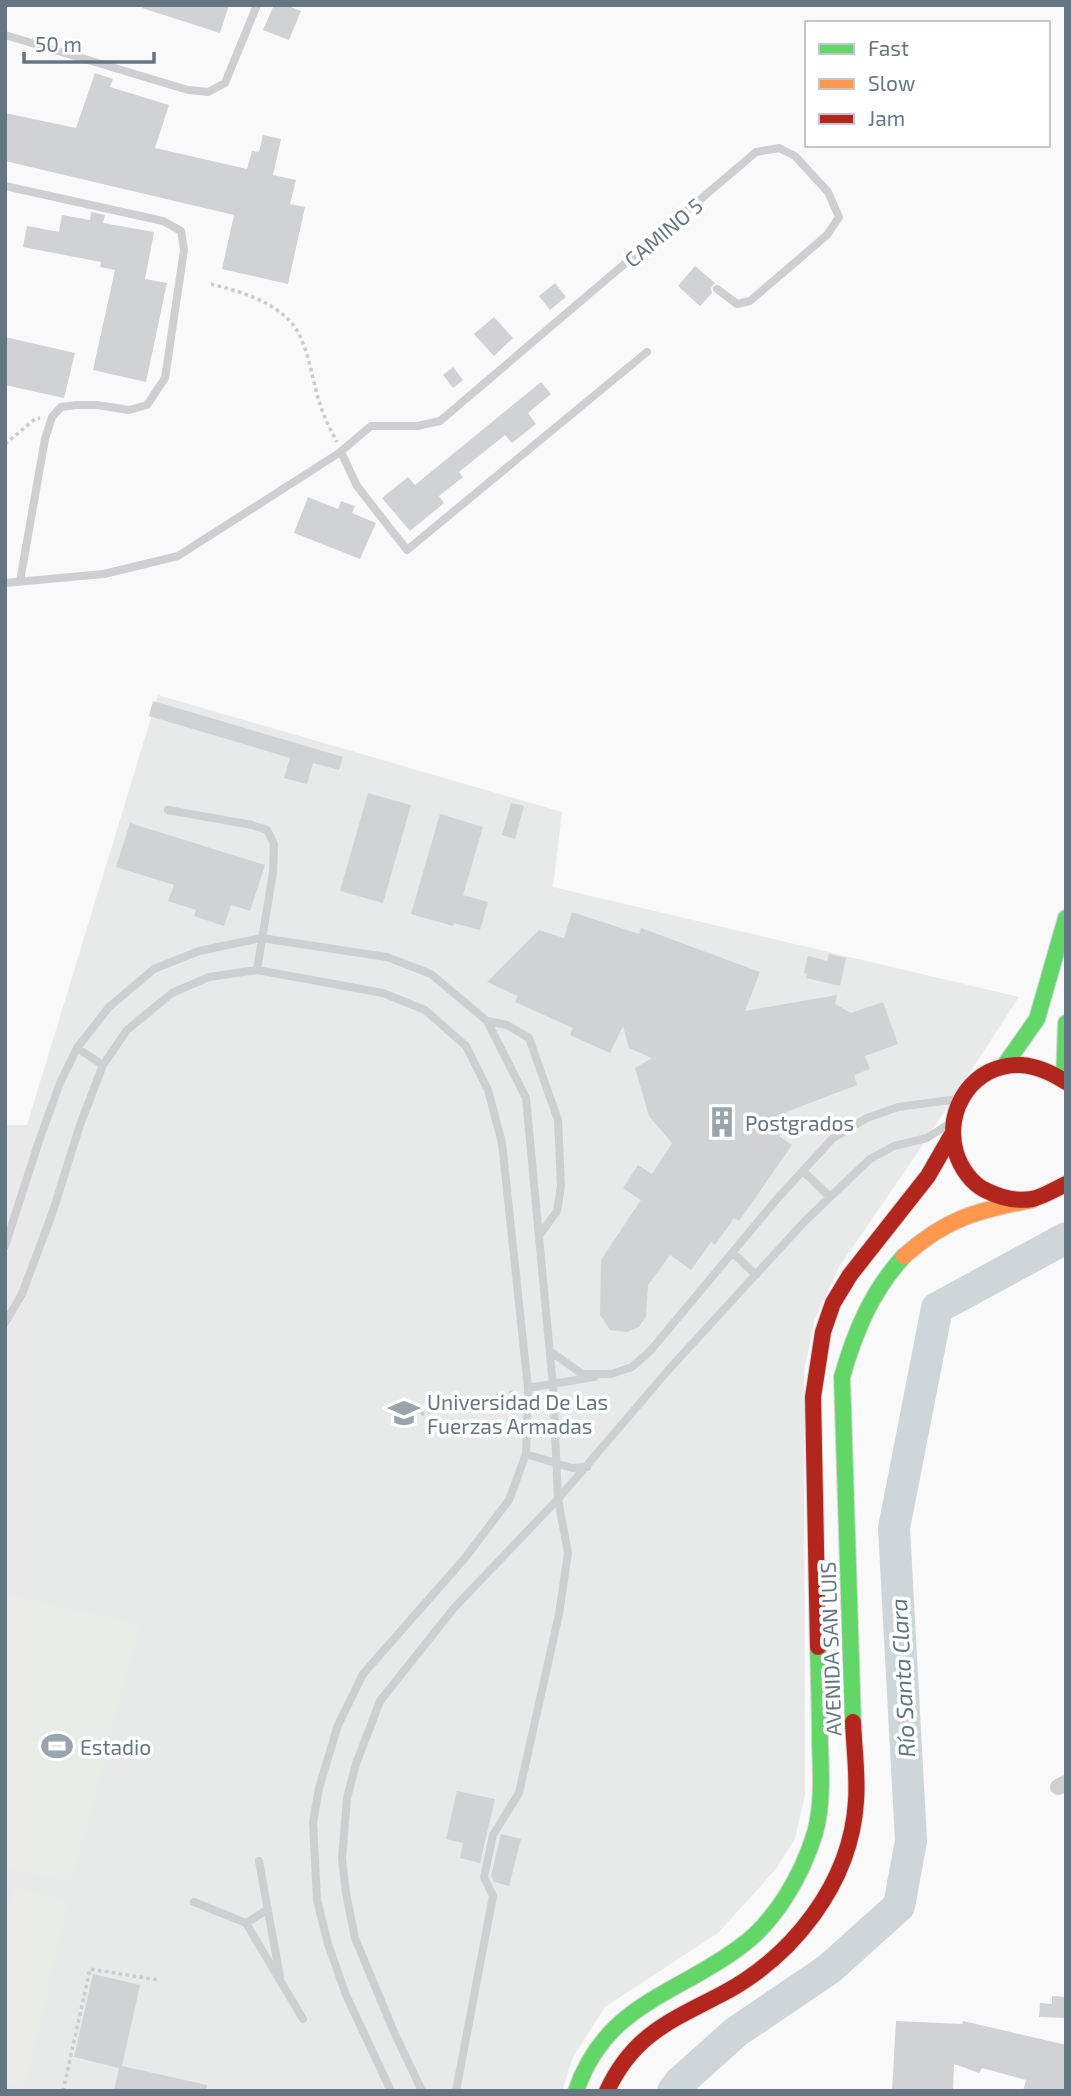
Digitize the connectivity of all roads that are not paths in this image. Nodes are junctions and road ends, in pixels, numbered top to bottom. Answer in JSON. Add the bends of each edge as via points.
{"nodes":[{"id":1,"x":257,"y":5,"type":"edge"},
{"id":2,"x":5,"y":34,"type":"edge"},
{"id":3,"x":5,"y":186,"type":"edge"},
{"id":4,"x":717,"y":289,"type":"dead end"},
{"id":5,"x":647,"y":352,"type":"dead end"},
{"id":6,"x":340,"y":452,"type":"junction"},
{"id":7,"x":20,"y":581,"type":"junction"},
{"id":8,"x":5,"y":583,"type":"edge"},
{"id":9,"x":168,"y":810,"type":"dead end"},
{"id":10,"x":1066,"y":918,"type":"edge"},
{"id":11,"x":261,"y":938,"type":"junction"},
{"id":12,"x":257,"y":970,"type":"junction"},
{"id":13,"x":487,"y":1021,"type":"junction"},
{"id":14,"x":1066,"y":1023,"type":"edge"},
{"id":15,"x":77,"y":1048,"type":"junction"},
{"id":16,"x":103,"y":1066,"type":"junction"},
{"id":17,"x":1004,"y":1066,"type":"junction"},
{"id":18,"x":1065,"y":1081,"type":"edge"},
{"id":19,"x":960,"y":1099,"type":"junction"},
{"id":20,"x":952,"y":1128,"type":"junction"},
{"id":21,"x":803,"y":1171,"type":"junction"},
{"id":22,"x":1066,"y":1184,"type":"edge"},
{"id":23,"x":830,"y":1197,"type":"junction"},
{"id":24,"x":1032,"y":1200,"type":"junction"},
{"id":25,"x":539,"y":1236,"type":"junction"},
{"id":26,"x":5,"y":1246,"type":"edge"},
{"id":27,"x":733,"y":1253,"type":"junction"},
{"id":28,"x":756,"y":1275,"type":"junction"},
{"id":29,"x":5,"y":1323,"type":"edge"},
{"id":30,"x":550,"y":1350,"type":"junction"},
{"id":31,"x":611,"y":1374,"type":"junction"},
{"id":32,"x":553,"y":1386,"type":"junction"},
{"id":33,"x":528,"y":1388,"type":"junction"},
{"id":34,"x":526,"y":1454,"type":"junction"},
{"id":35,"x":557,"y":1464,"type":"junction"},
{"id":36,"x":587,"y":1467,"type":"junction"},
{"id":37,"x":558,"y":1499,"type":"junction"},
{"id":38,"x":259,"y":1861,"type":"dead end"},
{"id":39,"x":194,"y":1902,"type":"dead end"},
{"id":40,"x":268,"y":1909,"type":"junction"},
{"id":41,"x":246,"y":1923,"type":"junction"},
{"id":42,"x":281,"y":1983,"type":"junction"},
{"id":43,"x":303,"y":2019,"type":"dead end"},
{"id":44,"x":391,"y":2091,"type":"edge"},
{"id":45,"x":422,"y":2091,"type":"edge"},
{"id":46,"x":456,"y":2091,"type":"edge"},
{"id":47,"x":576,"y":2091,"type":"edge"},
{"id":48,"x":607,"y":2091,"type":"edge"}],
"edges":[{"from":1,"to":2,"type":"lane","via":[[225,83],[208,92],[188,90]]},
{"from":3,"to":7,"type":"lane","via":[[163,222],[181,232],[184,250],[164,378],[147,405],[130,410],[76,404],[61,407],[52,417]]},
{"from":4,"to":6,"type":"lane","name":"CAMINO 5","via":[[737,304],[750,301],[827,235],[839,218],[828,192],[795,156],[779,148],[756,152],[440,421],[417,426],[371,425]]},
{"from":5,"to":6,"type":"lane","via":[[407,550],[357,486]]},
{"from":6,"to":7,"type":"lane","via":[[178,556],[104,574]]},
{"from":7,"to":8,"type":"lane"},
{"from":9,"to":11,"type":"lane","via":[[267,830],[274,844],[273,872]]},
{"from":10,"to":17,"type":"street","via":[[1037,1019]]},
{"from":11,"to":12,"type":"lane"},
{"from":11,"to":13,"type":"lane","via":[[387,957],[431,974]]},
{"from":11,"to":15,"type":"lane","via":[[199,951],[154,969],[109,1007]]},
{"from":12,"to":16,"type":"lane","via":[[209,977],[172,992],[127,1030]]},
{"from":12,"to":33,"type":"lane","via":[[383,993],[425,1010],[466,1046],[488,1090],[502,1143]]},
{"from":13,"to":25,"type":"lane","via":[[526,1098]]},
{"from":13,"to":25,"type":"lane","via":[[507,1025],[529,1038],[558,1121],[561,1186],[557,1211]]},
{"from":14,"to":18,"type":"street"},
{"from":15,"to":16,"type":"lane"},
{"from":15,"to":26,"type":"lane","via":[[38,1141]]},
{"from":16,"to":29,"type":"lane","via":[[22,1294]]},
{"from":17,"to":18,"type":"street","via":[[1046,1069]]},
{"from":17,"to":19,"type":"street","via":[[986,1073]]},
{"from":19,"to":20,"type":"street","name":"AVENIDA SAN LUIS"},
{"from":19,"to":21,"type":"lane","via":[[898,1107],[867,1118],[833,1138]]},
{"from":20,"to":23,"type":"lane","via":[[885,1149]]},
{"from":20,"to":24,"type":"street","via":[[954,1152],[971,1181],[999,1198]]},
{"from":20,"to":47,"type":"street","name":"AVENIDA SAN LUIS","via":[[928,1176],[850,1275],[823,1332],[813,1397],[821,1777],[819,1815],[806,1858],[783,1899],[751,1938],[652,1998],[604,2038],[590,2056]]},
{"from":21,"to":23,"type":"lane"},
{"from":21,"to":27,"type":"lane"},
{"from":22,"to":24,"type":"street","name":"AVENIDA SAN LUIS","via":[[1051,1195]]},
{"from":23,"to":28,"type":"lane"},
{"from":24,"to":48,"type":"street","name":"AVENIDA SAN LUIS","via":[[976,1211],[933,1232],[898,1261],[877,1288],[849,1346],[842,1377],[856,1802],[846,1849],[826,1895],[813,1918],[754,1975],[633,2046]]},
{"from":25,"to":30,"type":"lane"},
{"from":27,"to":28,"type":"lane"},
{"from":27,"to":31,"type":"lane","via":[[651,1350],[632,1367]]},
{"from":28,"to":36,"type":"lane"},
{"from":30,"to":31,"type":"lane","via":[[582,1374]]},
{"from":30,"to":32,"type":"lane"},
{"from":31,"to":32,"type":"lane"},
{"from":32,"to":33,"type":"lane"},
{"from":32,"to":35,"type":"lane"},
{"from":33,"to":34,"type":"lane"},
{"from":34,"to":35,"type":"lane"},
{"from":34,"to":44,"type":"lane","via":[[509,1500],[465,1559],[362,1674],[338,1725],[319,1788],[313,1822],[317,1900],[346,1995]]},
{"from":35,"to":36,"type":"lane"},
{"from":35,"to":37,"type":"lane"},
{"from":36,"to":37,"type":"lane"},
{"from":37,"to":45,"type":"lane","via":[[454,1608],[380,1702],[347,1798],[342,1859],[355,1938]]},
{"from":37,"to":46,"type":"lane","via":[[568,1553],[559,1614],[519,1793],[493,1835],[484,1877],[493,1896]]},
{"from":38,"to":40,"type":"lane"},
{"from":39,"to":41,"type":"lane"},
{"from":40,"to":41,"type":"lane"},
{"from":40,"to":42,"type":"lane"},
{"from":41,"to":42,"type":"lane"},
{"from":42,"to":43,"type":"lane"}]}
